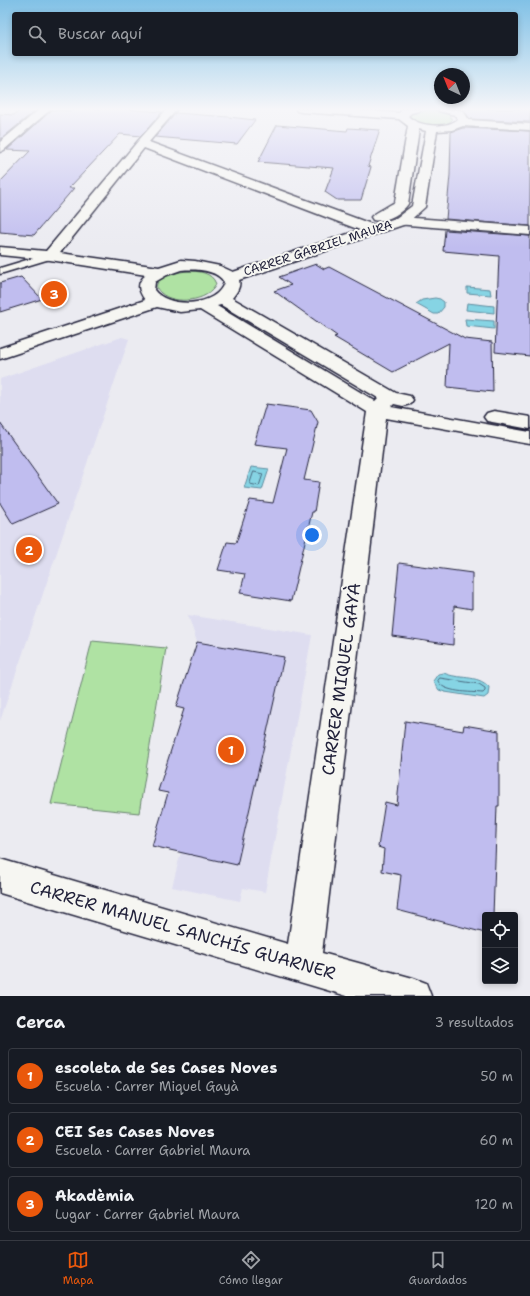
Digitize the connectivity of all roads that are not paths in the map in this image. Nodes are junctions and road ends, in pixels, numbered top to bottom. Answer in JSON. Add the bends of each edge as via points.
{"nodes":[{"id":1,"x":132,"y":155,"type":"edge"},
{"id":2,"x":175,"y":155,"type":"edge"},
{"id":3,"x":409,"y":155,"type":"edge"},
{"id":4,"x":427,"y":155,"type":"edge"},
{"id":5,"x":401,"y":221,"type":"junction"},
{"id":6,"x":358,"y":224,"type":"junction"},
{"id":7,"x":373,"y":230,"type":"junction"},
{"id":8,"x":530,"y":231,"type":"edge"},
{"id":9,"x":0,"y":251,"type":"edge"},
{"id":10,"x":50,"y":256,"type":"junction"},
{"id":11,"x":0,"y":271,"type":"edge"},
{"id":12,"x":159,"y":272,"type":"junction"},
{"id":13,"x":224,"y":274,"type":"junction"},
{"id":14,"x":152,"y":296,"type":"junction"},
{"id":15,"x":220,"y":298,"type":"junction"},
{"id":16,"x":203,"y":305,"type":"junction"},
{"id":17,"x":0,"y":339,"type":"edge"},
{"id":18,"x":0,"y":354,"type":"edge"},
{"id":19,"x":383,"y":404,"type":"junction"},
{"id":20,"x":530,"y":423,"type":"edge"},
{"id":21,"x":530,"y":438,"type":"edge"},
{"id":22,"x":0,"y":876,"type":"edge"},
{"id":23,"x":302,"y":966,"type":"junction"},
{"id":24,"x":413,"y":996,"type":"edge"}],
"edges":[{"from":1,"to":10,"type":"street"},
{"from":2,"to":6,"type":"street"},
{"from":3,"to":6,"type":"street","name":"CARRER GABRIEL MAURA","via":[[401,204],[389,213]]},
{"from":4,"to":5,"type":"street","name":"CARRER GABRIEL MAURA","via":[[418,207]]},
{"from":5,"to":7,"type":"street","name":"CARRER GABRIEL MAURA"},
{"from":5,"to":8,"type":"street"},
{"from":6,"to":7,"type":"street"},
{"from":6,"to":13,"type":"street","name":"CARRER GABRIEL MAURA"},
{"from":7,"to":13,"type":"street","name":"CARRER GABRIEL MAURA"},
{"from":9,"to":10,"type":"street"},
{"from":10,"to":11,"type":"lane"},
{"from":10,"to":12,"type":"street"},
{"from":12,"to":13,"type":"street","via":[[193,265],[212,267]]},
{"from":12,"to":14,"type":"street","via":[[146,284]]},
{"from":13,"to":15,"type":"street","via":[[231,284],[230,290]]},
{"from":14,"to":16,"type":"street","via":[[176,306]]},
{"from":14,"to":17,"type":"street"},
{"from":14,"to":18,"type":"street"},
{"from":15,"to":16,"type":"street"},
{"from":15,"to":19,"type":"street"},
{"from":16,"to":19,"type":"street"},
{"from":19,"to":20,"type":"street","via":[[425,406]]},
{"from":19,"to":21,"type":"street"},
{"from":19,"to":23,"type":"street","name":"CARRER MIQUEL GAYÀ"},
{"from":22,"to":23,"type":"street","name":"CARRER MANUEL SANCHÍS GUARNER"},
{"from":23,"to":24,"type":"street","name":"CARRER MANUEL SANCHÍS GUARNER"}]}
